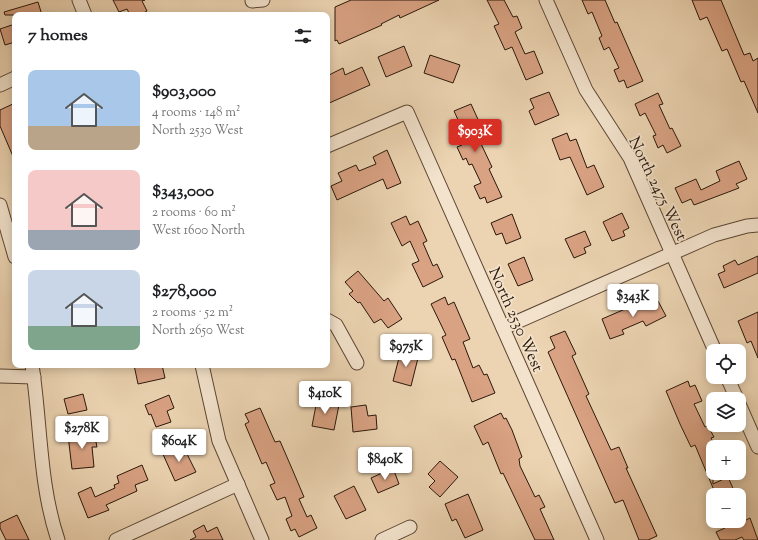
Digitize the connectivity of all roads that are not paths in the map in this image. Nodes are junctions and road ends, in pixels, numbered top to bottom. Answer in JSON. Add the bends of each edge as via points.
{"nodes":[{"id":1,"x":79,"y":0,"type":"edge"},
{"id":2,"x":546,"y":0,"type":"edge"},
{"id":3,"x":85,"y":12,"type":"edge"},
{"id":4,"x":12,"y":79,"type":"edge"},
{"id":5,"x":0,"y":85,"type":"edge"},
{"id":6,"x":330,"y":145,"type":"edge"},
{"id":7,"x":0,"y":205,"type":"edge"},
{"id":8,"x":758,"y":225,"type":"edge"},
{"id":9,"x":12,"y":247,"type":"edge"},
{"id":10,"x":672,"y":254,"type":"junction"},
{"id":11,"x":330,"y":322,"type":"edge"},
{"id":12,"x":502,"y":328,"type":"junction"},
{"id":13,"x":712,"y":344,"type":"edge"},
{"id":14,"x":357,"y":363,"type":"dead end"},
{"id":15,"x":203,"y":368,"type":"edge"},
{"id":16,"x":33,"y":371,"type":"edge"},
{"id":17,"x":0,"y":376,"type":"edge"},
{"id":18,"x":746,"y":420,"type":"edge"},
{"id":19,"x":758,"y":447,"type":"edge"},
{"id":20,"x":238,"y":484,"type":"junction"},
{"id":21,"x":410,"y":527,"type":"dead end"},
{"id":22,"x":58,"y":540,"type":"edge"},
{"id":23,"x":116,"y":540,"type":"edge"},
{"id":24,"x":262,"y":540,"type":"edge"},
{"id":25,"x":382,"y":540,"type":"edge"},
{"id":26,"x":596,"y":540,"type":"edge"}],
"edges":[{"from":1,"to":3,"type":"street"},
{"from":2,"to":10,"type":"street","name":"North 2475 West","via":[[586,90],[630,158]]},
{"from":4,"to":5,"type":"street"},
{"from":6,"to":12,"type":"street","name":"North 2530 West","via":[[407,112]]},
{"from":7,"to":9,"type":"street"},
{"from":8,"to":10,"type":"street","via":[[714,235]]},
{"from":10,"to":12,"type":"street"},
{"from":10,"to":13,"type":"street","name":"North 2475 West"},
{"from":11,"to":14,"type":"street","via":[[336,325]]},
{"from":12,"to":26,"type":"street","name":"North 2530 West"},
{"from":15,"to":20,"type":"street","via":[[219,441]]},
{"from":16,"to":17,"type":"street"},
{"from":16,"to":22,"type":"street","via":[[45,485]]},
{"from":18,"to":19,"type":"street"},
{"from":20,"to":23,"type":"street"},
{"from":20,"to":24,"type":"street"},
{"from":21,"to":25,"type":"street"}]}
